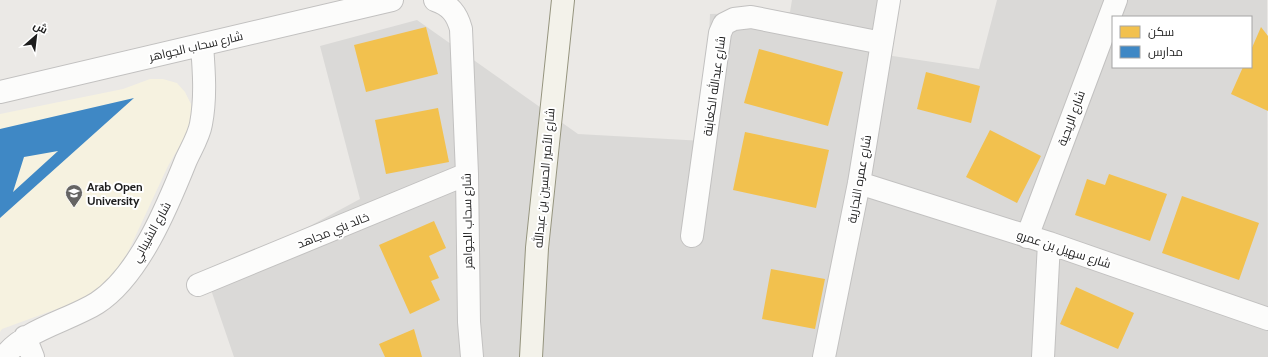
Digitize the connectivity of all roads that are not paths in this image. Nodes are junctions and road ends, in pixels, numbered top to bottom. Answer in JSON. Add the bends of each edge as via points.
{"nodes":[{"id":1,"x":392,"y":0,"type":"edge"},
{"id":2,"x":435,"y":0,"type":"edge"},
{"id":3,"x":563,"y":0,"type":"edge"},
{"id":4,"x":889,"y":0,"type":"edge"},
{"id":5,"x":1116,"y":0,"type":"edge"},
{"id":6,"x":882,"y":43,"type":"junction"},
{"id":7,"x":202,"y":45,"type":"junction"},
{"id":8,"x":0,"y":92,"type":"edge"},
{"id":9,"x":467,"y":174,"type":"junction"},
{"id":10,"x":859,"y":183,"type":"junction"},
{"id":11,"x":692,"y":236,"type":"dead end"},
{"id":12,"x":1027,"y":237,"type":"junction"},
{"id":13,"x":1049,"y":243,"type":"junction"},
{"id":14,"x":198,"y":285,"type":"dead end"},
{"id":15,"x":1267,"y":314,"type":"edge"},
{"id":16,"x":29,"y":347,"type":"edge"},
{"id":17,"x":4,"y":357,"type":"edge"},
{"id":18,"x":472,"y":357,"type":"edge"},
{"id":19,"x":531,"y":357,"type":"edge"},
{"id":20,"x":824,"y":357,"type":"edge"},
{"id":21,"x":1043,"y":357,"type":"edge"}],
"edges":[{"from":1,"to":7,"type":"street","name":"شارع سحاب الجواهر"},
{"from":2,"to":9,"type":"street","name":"شارع سحاب الجواهر","via":[[449,6],[461,29]]},
{"from":3,"to":19,"type":"main road","name":"شارع الأمير الحسين بن عبدالله","via":[[537,248]]},
{"from":4,"to":6,"type":"street","name":"شارع عمره النجارية"},
{"from":5,"to":12,"type":"street","name":"شارع الريحية"},
{"from":6,"to":10,"type":"street","name":"شارع عمره النجارية"},
{"from":6,"to":11,"type":"street","name":"شارع عبدالله الكعابنة","via":[[751,17],[734,19],[724,24],[720,33]]},
{"from":7,"to":8,"type":"street","name":"شارع سحاب الجواهر"},
{"from":7,"to":16,"type":"street","name":"شارع الشيباني","via":[[205,82],[201,125],[158,223],[134,264],[117,286],[98,302]]},
{"from":9,"to":14,"type":"street","name":"خالد بني مجاهد"},
{"from":9,"to":18,"type":"street","name":"شارع سحاب الجواهر","via":[[469,322]]},
{"from":10,"to":12,"type":"street","name":"شارع سهيل بن عمرو"},
{"from":10,"to":20,"type":"street","name":"شارع عمره النجارية"},
{"from":12,"to":13,"type":"street","name":"شارع سهيل بن عمرو"},
{"from":13,"to":15,"type":"street","name":"شارع سهيل بن عمرو"},
{"from":13,"to":21,"type":"street"},
{"from":16,"to":17,"type":"street","name":"شارع الشيباني","via":[[9,350]]}]}
